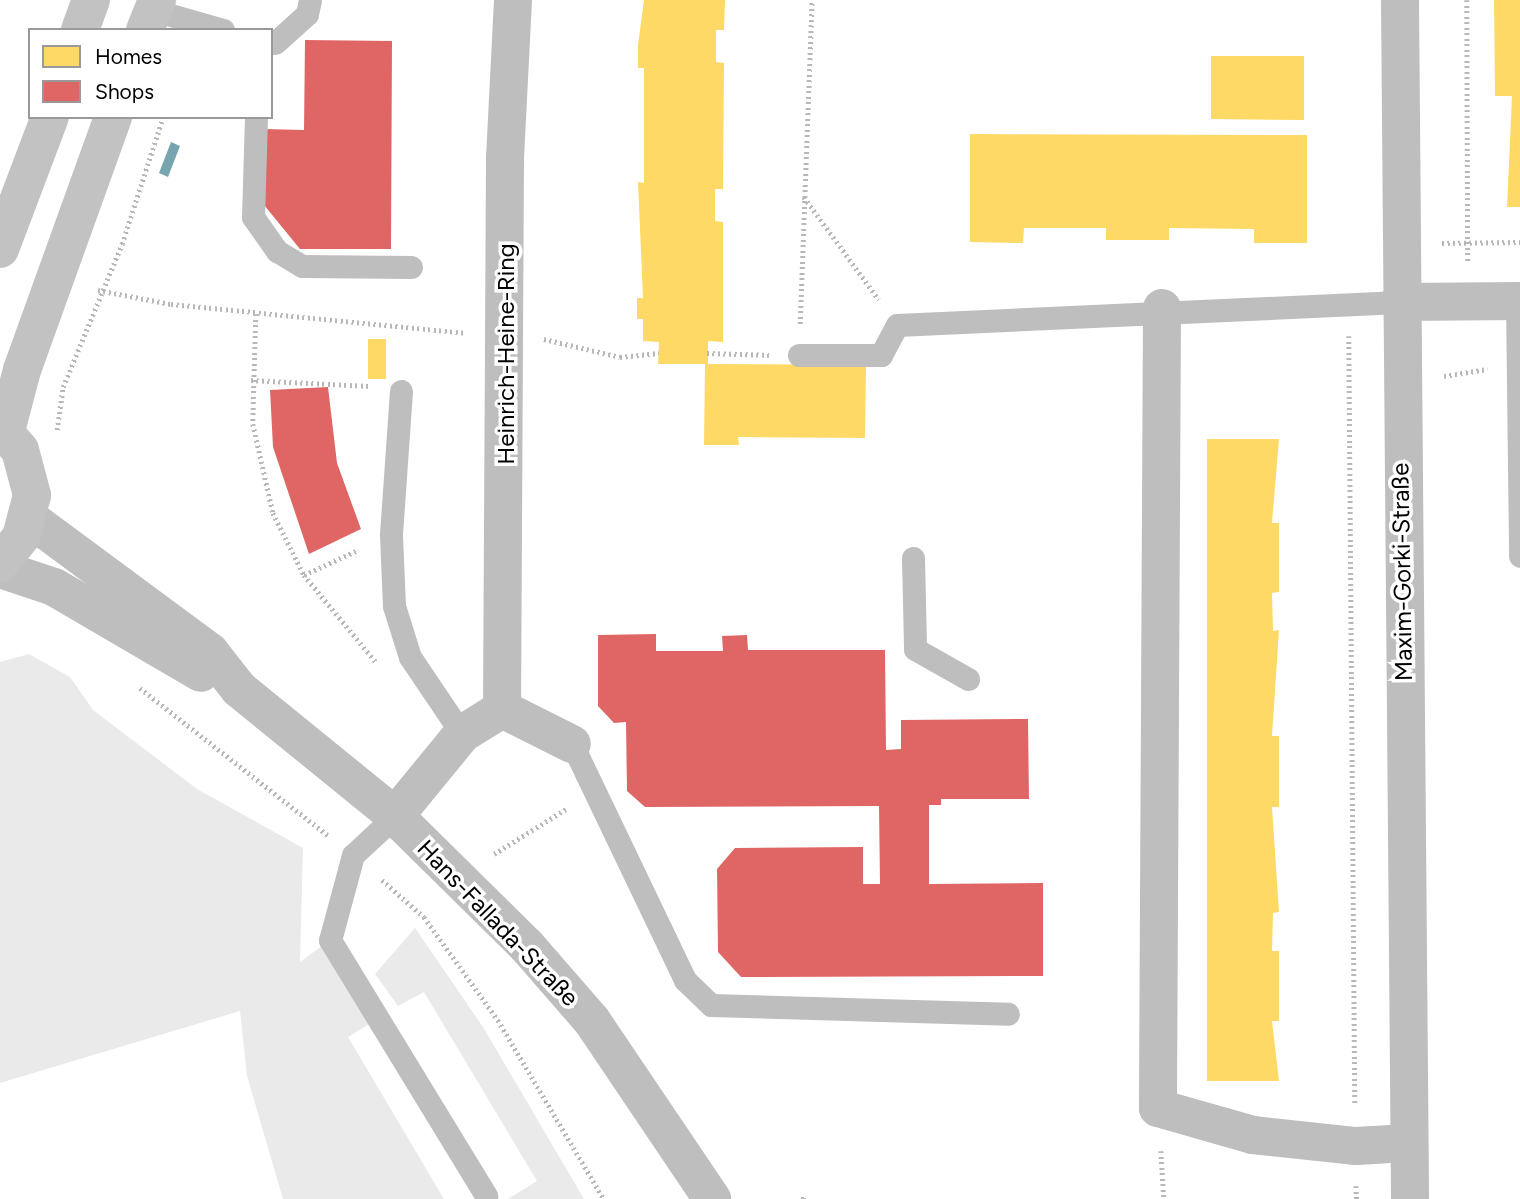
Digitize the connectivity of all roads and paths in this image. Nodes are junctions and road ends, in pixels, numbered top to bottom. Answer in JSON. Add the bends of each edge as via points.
{"nodes":[{"id":1,"x":91,"y":0,"type":"edge"},
{"id":2,"x":310,"y":0,"type":"edge"},
{"id":3,"x":513,"y":0,"type":"edge"},
{"id":4,"x":812,"y":0,"type":"edge"},
{"id":5,"x":1400,"y":0,"type":"edge"},
{"id":6,"x":1467,"y":0,"type":"edge"},
{"id":7,"x":152,"y":13,"type":"edge"},
{"id":8,"x":81,"y":28,"type":"edge"},
{"id":9,"x":215,"y":28,"type":"edge"},
{"id":10,"x":273,"y":48,"type":"edge"},
{"id":11,"x":49,"y":119,"type":"edge"},
{"id":12,"x":112,"y":119,"type":"edge"},
{"id":13,"x":162,"y":119,"type":"edge"},
{"id":14,"x":256,"y":119,"type":"edge"},
{"id":15,"x":803,"y":196,"type":"junction"},
{"id":16,"x":1520,"y":242,"type":"edge"},
{"id":17,"x":1399,"y":243,"type":"junction"},
{"id":18,"x":1468,"y":243,"type":"junction"},
{"id":19,"x":0,"y":249,"type":"edge"},
{"id":20,"x":411,"y":267,"type":"dead end"},
{"id":21,"x":99,"y":290,"type":"junction"},
{"id":22,"x":1518,"y":301,"type":"edge"},
{"id":23,"x":1399,"y":302,"type":"junction"},
{"id":24,"x":1468,"y":302,"type":"junction"},
{"id":25,"x":1349,"y":304,"type":"junction"},
{"id":26,"x":1161,"y":308,"type":"junction"},
{"id":27,"x":256,"y":314,"type":"junction"},
{"id":28,"x":897,"y":325,"type":"junction"},
{"id":29,"x":506,"y":335,"type":"junction"},
{"id":30,"x":659,"y":353,"type":"dead end"},
{"id":31,"x":708,"y":353,"type":"dead end"},
{"id":32,"x":799,"y":355,"type":"junction"},
{"id":33,"x":251,"y":380,"type":"junction"},
{"id":34,"x":401,"y":391,"type":"joint"},
{"id":35,"x":3,"y":429,"type":"edge"},
{"id":36,"x":57,"y":445,"type":"dead end"},
{"id":37,"x":29,"y":518,"type":"junction"},
{"id":38,"x":391,"y":535,"type":"junction"},
{"id":39,"x":1520,"y":556,"type":"edge"},
{"id":40,"x":913,"y":558,"type":"dead end"},
{"id":41,"x":0,"y":563,"type":"edge"},
{"id":42,"x":0,"y":569,"type":"edge"},
{"id":43,"x":304,"y":575,"type":"junction"},
{"id":44,"x":380,"y":666,"type":"dead end"},
{"id":45,"x":968,"y":679,"type":"dead end"},
{"id":46,"x":239,"y":689,"type":"junction"},
{"id":47,"x":502,"y":709,"type":"junction"},
{"id":48,"x":462,"y":734,"type":"junction"},
{"id":49,"x":572,"y":744,"type":"joint"},
{"id":50,"x":594,"y":792,"type":"junction"},
{"id":51,"x":395,"y":816,"type":"junction"},
{"id":52,"x":458,"y":879,"type":"junction"},
{"id":53,"x":1008,"y":1014,"type":"dead end"},
{"id":54,"x":1408,"y":1143,"type":"junction"},
{"id":55,"x":1356,"y":1146,"type":"junction"},
{"id":56,"x":485,"y":1196,"type":"dead end"},
{"id":57,"x":712,"y":1199,"type":"edge"},
{"id":58,"x":1357,"y":1199,"type":"edge"},
{"id":59,"x":1410,"y":1199,"type":"edge"}],
"edges":[{"from":1,"to":8,"type":"main road"},
{"from":2,"to":10,"type":"lane","via":[[307,14]]},
{"from":3,"to":29,"type":"street","name":"Heinrich-Heine-Ring"},
{"from":4,"to":15,"type":"path"},
{"from":5,"to":17,"type":"street","name":"Maxim-Gorki-Straße"},
{"from":6,"to":18,"type":"path"},
{"from":7,"to":9,"type":"lane"},
{"from":11,"to":19,"type":"main road"},
{"from":12,"to":35,"type":"main road"},
{"from":13,"to":21,"type":"path","via":[[122,244]]},
{"from":14,"to":20,"type":"lane","via":[[253,217],[277,251],[302,266]]},
{"from":15,"to":28,"type":"path"},
{"from":15,"to":32,"type":"path"},
{"from":16,"to":18,"type":"path"},
{"from":17,"to":18,"type":"path"},
{"from":17,"to":23,"type":"street","name":"Maxim-Gorki-Straße"},
{"from":18,"to":24,"type":"path"},
{"from":21,"to":27,"type":"path"},
{"from":21,"to":36,"type":"path","via":[[63,387]]},
{"from":22,"to":24,"type":"street"},
{"from":22,"to":39,"type":"lane"},
{"from":23,"to":24,"type":"street"},
{"from":23,"to":25,"type":"lane"},
{"from":23,"to":54,"type":"street","name":"Maxim-Gorki-Straße"},
{"from":25,"to":26,"type":"lane"},
{"from":25,"to":55,"type":"path"},
{"from":26,"to":28,"type":"lane"},
{"from":26,"to":55,"type":"street","via":[[1158,1108],[1253,1135]]},
{"from":27,"to":29,"type":"path"},
{"from":27,"to":33,"type":"path"},
{"from":28,"to":32,"type":"lane","via":[[881,355]]},
{"from":29,"to":30,"type":"path","via":[[620,357]]},
{"from":29,"to":47,"type":"street","name":"Heinrich-Heine-Ring"},
{"from":31,"to":32,"type":"path"},
{"from":33,"to":34,"type":"path"},
{"from":33,"to":43,"type":"path","via":[[261,476],[285,547]]},
{"from":34,"to":38,"type":"lane"},
{"from":35,"to":37,"type":"main road","via":[[29,471]]},
{"from":37,"to":41,"type":"main road"},
{"from":37,"to":46,"type":"street","name":"Hans-Fallada-Straße","via":[[210,652]]},
{"from":38,"to":43,"type":"path"},
{"from":38,"to":48,"type":"lane","via":[[394,606],[411,657]]},
{"from":40,"to":45,"type":"lane","via":[[915,649]]},
{"from":42,"to":46,"type":"street","name":"Hans-Fallada-Straße","via":[[54,587]]},
{"from":43,"to":44,"type":"path"},
{"from":46,"to":51,"type":"street","name":"Hans-Fallada-Straße"},
{"from":47,"to":48,"type":"street"},
{"from":47,"to":49,"type":"street"},
{"from":48,"to":51,"type":"street"},
{"from":49,"to":50,"type":"lane"},
{"from":50,"to":52,"type":"path"},
{"from":50,"to":53,"type":"lane","via":[[685,980],[711,1005]]},
{"from":51,"to":52,"type":"street","name":"Hans-Fallada-Straße"},
{"from":51,"to":56,"type":"lane","via":[[353,855],[330,940]]},
{"from":52,"to":57,"type":"street","name":"Hans-Fallada-Straße","via":[[592,1021]]},
{"from":54,"to":55,"type":"street"},
{"from":54,"to":59,"type":"street","name":"Maxim-Gorki-Straße"},
{"from":55,"to":58,"type":"path"}]}
